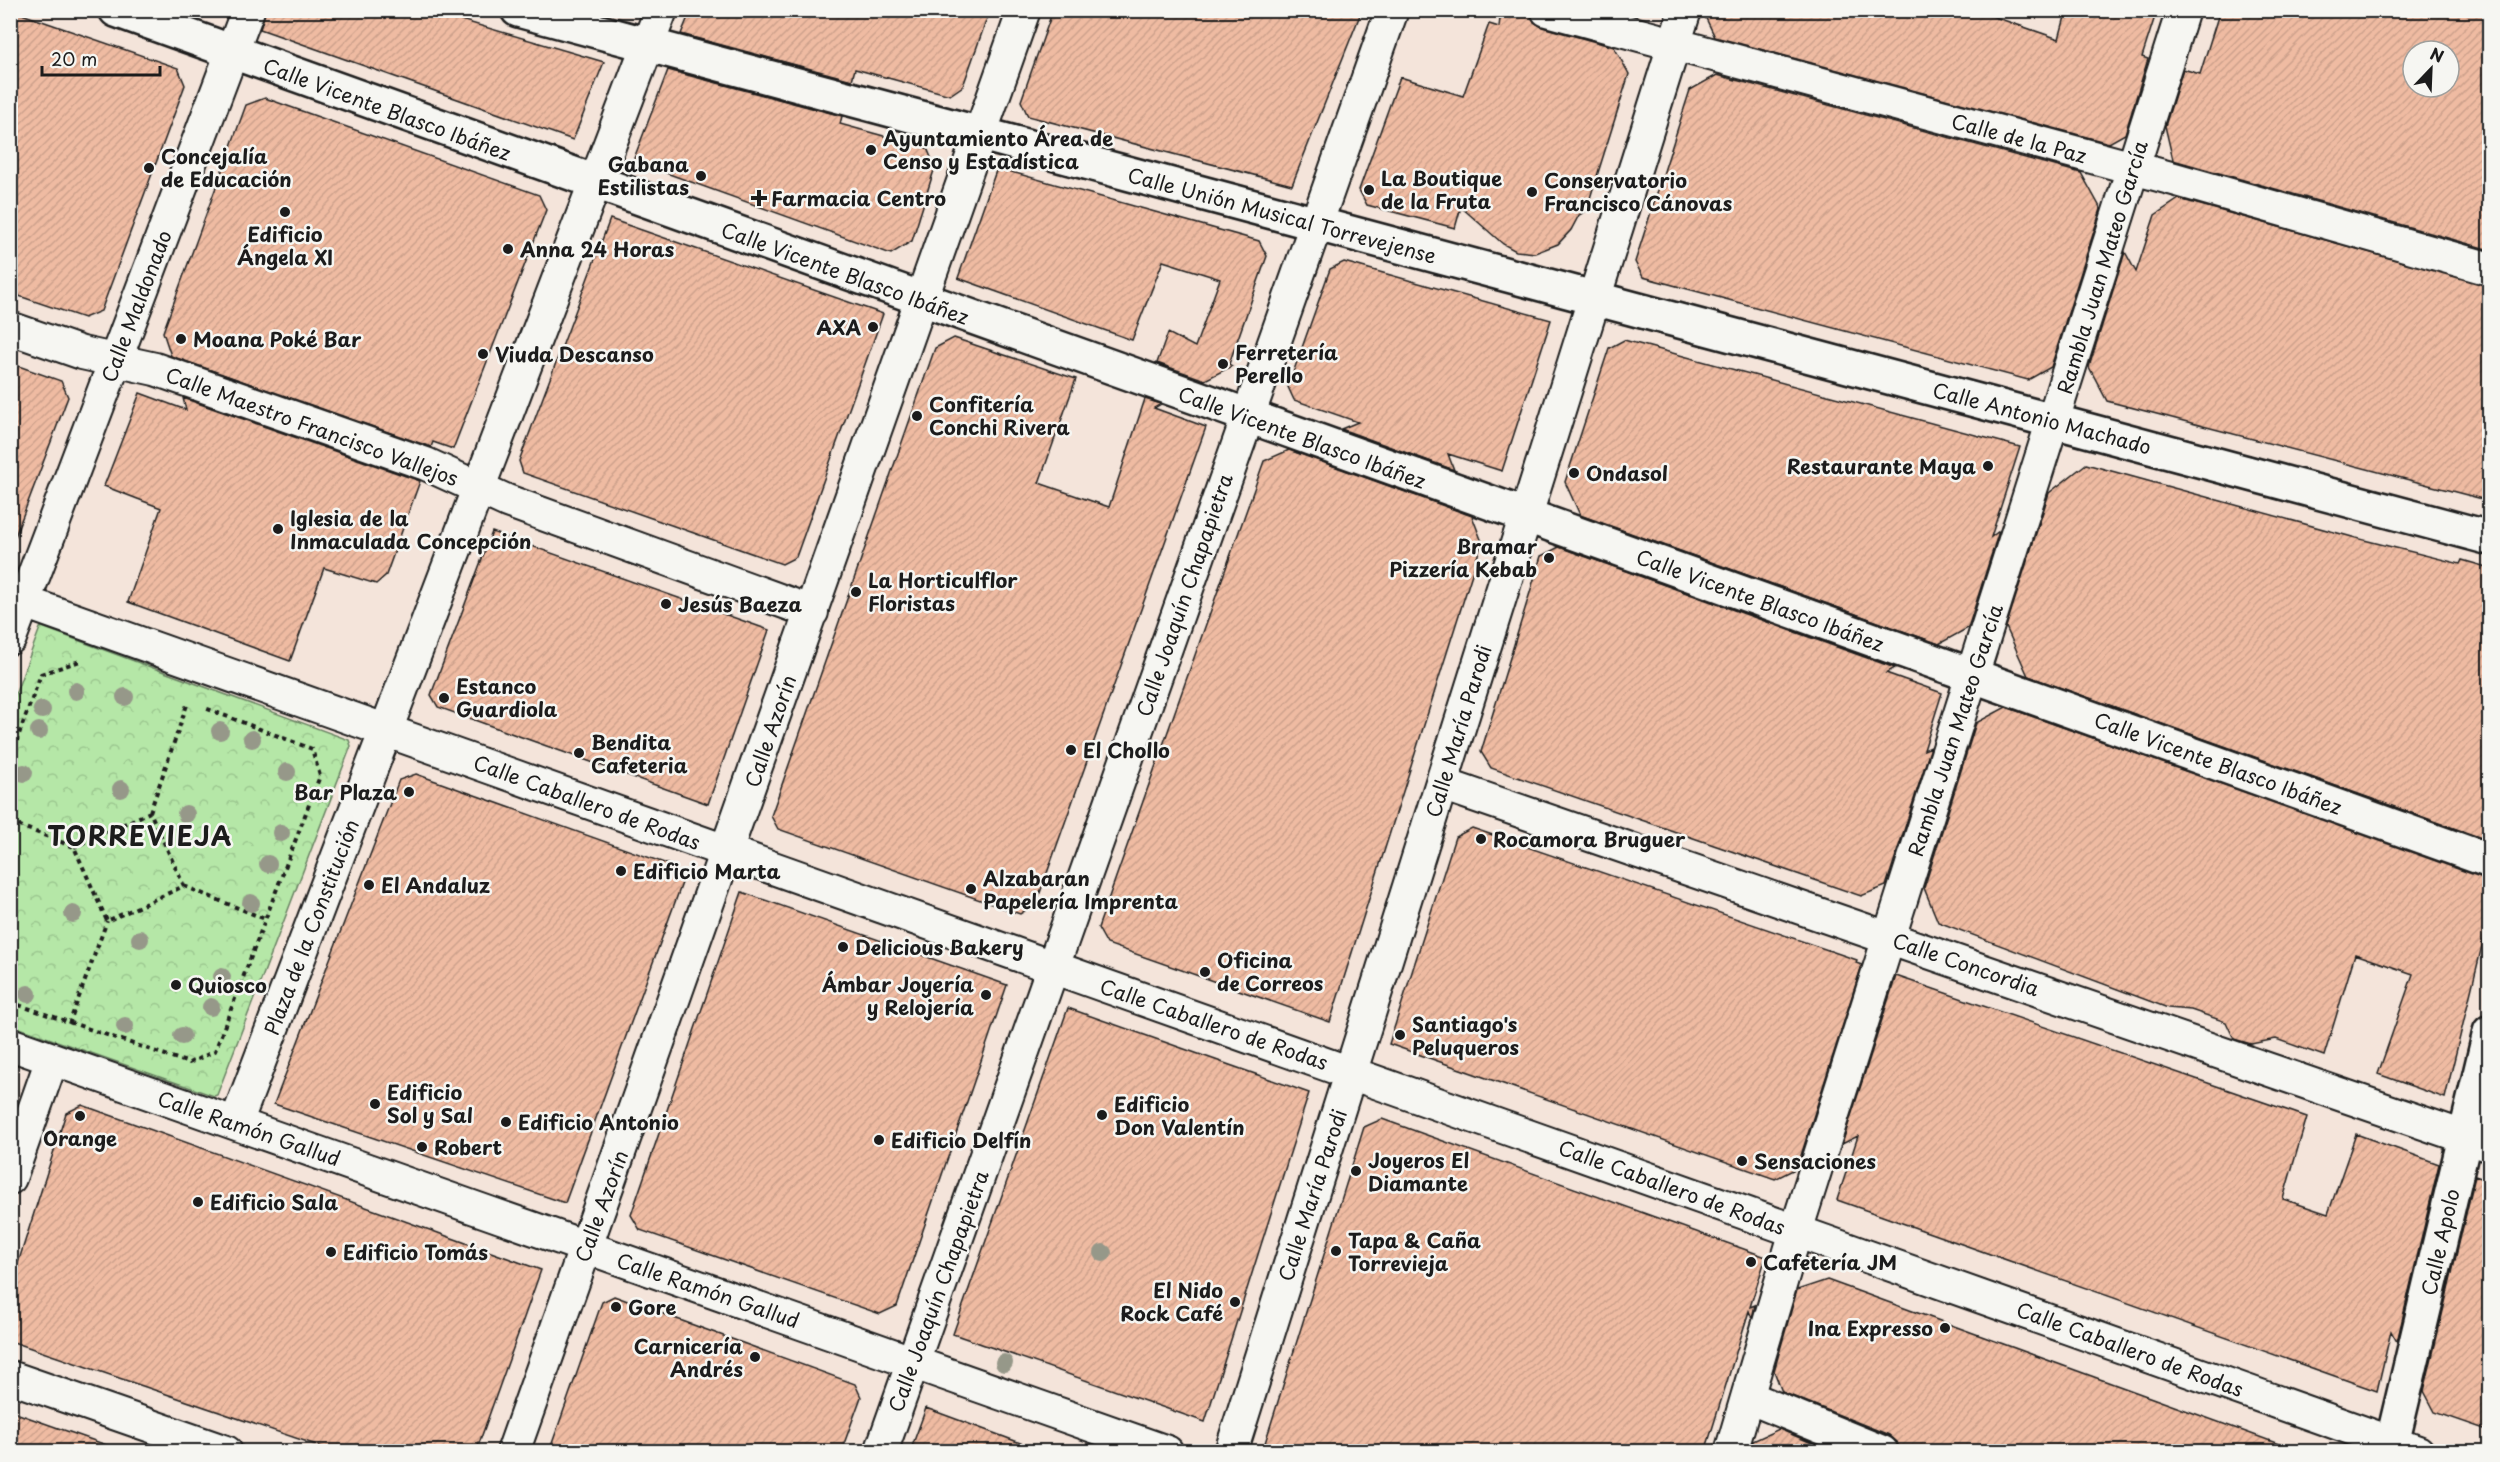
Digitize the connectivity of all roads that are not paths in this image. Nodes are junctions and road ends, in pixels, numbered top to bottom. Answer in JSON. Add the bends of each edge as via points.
{"nodes":[{"id":1,"x":116,"y":10,"type":"edge"},
{"id":2,"x":248,"y":10,"type":"edge"},
{"id":3,"x":518,"y":10,"type":"edge"},
{"id":4,"x":661,"y":10,"type":"edge"},
{"id":5,"x":1024,"y":10,"type":"edge"},
{"id":6,"x":1392,"y":10,"type":"edge"},
{"id":7,"x":1547,"y":10,"type":"edge"},
{"id":8,"x":1685,"y":10,"type":"edge"},
{"id":9,"x":2184,"y":10,"type":"edge"},
{"id":10,"x":648,"y":45,"type":"junction"},
{"id":11,"x":1674,"y":45,"type":"junction"},
{"id":12,"x":232,"y":52,"type":"junction"},
{"id":13,"x":981,"y":134,"type":"junction"},
{"id":14,"x":2133,"y":169,"type":"junction"},
{"id":15,"x":593,"y":183,"type":"junction"},
{"id":16,"x":1317,"y":224,"type":"junction"},
{"id":17,"x":2490,"y":269,"type":"edge"},
{"id":18,"x":1594,"y":298,"type":"junction"},
{"id":19,"x":922,"y":301,"type":"junction"},
{"id":20,"x":10,"y":328,"type":"edge"},
{"id":21,"x":116,"y":360,"type":"junction"},
{"id":22,"x":1247,"y":417,"type":"junction"},
{"id":23,"x":2054,"y":421,"type":"junction"},
{"id":24,"x":477,"y":488,"type":"junction"},
{"id":25,"x":1526,"y":517,"type":"junction"},
{"id":26,"x":2490,"y":538,"type":"edge"},
{"id":27,"x":17,"y":599,"type":"edge"},
{"id":28,"x":812,"y":612,"type":"junction"},
{"id":29,"x":10,"y":638,"type":"edge"},
{"id":30,"x":1972,"y":676,"type":"junction"},
{"id":31,"x":386,"y":730,"type":"junction"},
{"id":32,"x":1442,"y":783,"type":"junction"},
{"id":33,"x":728,"y":852,"type":"junction"},
{"id":34,"x":2490,"y":861,"type":"edge"},
{"id":35,"x":1890,"y":937,"type":"junction"},
{"id":36,"x":1053,"y":967,"type":"junction"},
{"id":37,"x":2490,"y":1032,"type":"edge"},
{"id":38,"x":10,"y":1044,"type":"edge"},
{"id":39,"x":52,"y":1059,"type":"junction"},
{"id":40,"x":1351,"y":1072,"type":"junction"},
{"id":41,"x":236,"y":1123,"type":"junction"},
{"id":42,"x":2477,"y":1142,"type":"edge"},
{"id":43,"x":10,"y":1178,"type":"edge"},
{"id":44,"x":1797,"y":1231,"type":"junction"},
{"id":45,"x":587,"y":1247,"type":"junction"},
{"id":46,"x":913,"y":1362,"type":"junction"},
{"id":47,"x":10,"y":1377,"type":"edge"},
{"id":48,"x":1748,"y":1397,"type":"junction"},
{"id":49,"x":2400,"y":1448,"type":"edge"},
{"id":50,"x":226,"y":1452,"type":"edge"},
{"id":51,"x":513,"y":1452,"type":"edge"},
{"id":52,"x":881,"y":1452,"type":"edge"},
{"id":53,"x":1167,"y":1452,"type":"edge"},
{"id":54,"x":1231,"y":1452,"type":"edge"},
{"id":55,"x":1731,"y":1452,"type":"edge"},
{"id":56,"x":1882,"y":1452,"type":"edge"}],
"edges":[{"from":1,"to":12,"type":"street","name":"Calle Vicente Blasco Ibáñez"},
{"from":2,"to":12,"type":"street","name":"Calle Maldonado"},
{"from":3,"to":10,"type":"street","name":"Calle Unión Musical Torrevejense"},
{"from":4,"to":10,"type":"street","name":"Plaza de la Constitución"},
{"from":5,"to":13,"type":"street","name":"Calle Azorín"},
{"from":6,"to":16,"type":"street","name":"Calle Joaquín Chapapietra"},
{"from":7,"to":11,"type":"street","name":"Calle de la Paz"},
{"from":8,"to":11,"type":"street","name":"Calle María Parodi"},
{"from":9,"to":14,"type":"street","name":"Rambla Juan Mateo García"},
{"from":10,"to":13,"type":"street","name":"Calle Unión Musical Torrevejense"},
{"from":10,"to":15,"type":"street","name":"Plaza de la Constitución"},
{"from":11,"to":14,"type":"street","name":"Calle de la Paz"},
{"from":11,"to":18,"type":"street","name":"Calle María Parodi"},
{"from":12,"to":15,"type":"street","name":"Calle Vicente Blasco Ibáñez"},
{"from":12,"to":21,"type":"street","name":"Calle Maldonado"},
{"from":13,"to":16,"type":"street","name":"Calle Unión Musical Torrevejense"},
{"from":13,"to":19,"type":"street","name":"Calle Azorín"},
{"from":14,"to":17,"type":"street","name":"Calle de la Paz"},
{"from":14,"to":23,"type":"street","name":"Rambla Juan Mateo García"},
{"from":15,"to":19,"type":"street","name":"Calle Vicente Blasco Ibáñez"},
{"from":15,"to":24,"type":"street","name":"Plaza de la Constitución"},
{"from":16,"to":18,"type":"street","name":"Calle Unión Musical Torrevejense"},
{"from":16,"to":22,"type":"street","name":"Calle Joaquín Chapapietra"},
{"from":18,"to":23,"type":"street","name":"Calle Antonio Machado"},
{"from":18,"to":25,"type":"street","name":"Calle María Parodi"},
{"from":19,"to":22,"type":"street","name":"Calle Vicente Blasco Ibáñez"},
{"from":19,"to":28,"type":"street","name":"Calle Azorín"},
{"from":20,"to":21,"type":"street","name":"Calle Maestro Francisco Vallejos","via":[[81,353]]},
{"from":21,"to":24,"type":"street","name":"Calle Maestro Francisco Vallejos","via":[[155,369],[415,460]]},
{"from":21,"to":27,"type":"street","name":"Calle Maldonado"},
{"from":22,"to":25,"type":"street","name":"Calle Vicente Blasco Ibáñez"},
{"from":22,"to":36,"type":"street","name":"Calle Joaquín Chapapietra"},
{"from":23,"to":26,"type":"street","name":"Calle Antonio Machado"},
{"from":23,"to":30,"type":"street","name":"Rambla Juan Mateo García"},
{"from":24,"to":28,"type":"street","name":"Calle Maestro Francisco Vallejos"},
{"from":24,"to":31,"type":"street","name":"Plaza de la Constitución"},
{"from":25,"to":30,"type":"street","name":"Calle Vicente Blasco Ibáñez"},
{"from":25,"to":32,"type":"street","name":"Calle María Parodi"},
{"from":27,"to":29,"type":"street"},
{"from":27,"to":31,"type":"street","name":"Calle Caballero de Rodas"},
{"from":28,"to":33,"type":"street","name":"Calle Azorín"},
{"from":30,"to":34,"type":"street","name":"Calle Vicente Blasco Ibáñez"},
{"from":30,"to":35,"type":"street","name":"Rambla Juan Mateo García"},
{"from":31,"to":33,"type":"street","name":"Calle Caballero de Rodas"},
{"from":31,"to":41,"type":"street","name":"Plaza de la Constitución"},
{"from":32,"to":35,"type":"street","name":"Calle Concordia"},
{"from":32,"to":40,"type":"street","name":"Calle María Parodi"},
{"from":33,"to":36,"type":"street","name":"Calle Caballero de Rodas"},
{"from":33,"to":45,"type":"street","name":"Calle Azorín"},
{"from":35,"to":42,"type":"street","name":"Calle Concordia"},
{"from":35,"to":44,"type":"street","name":"Rambla Juan Mateo García"},
{"from":36,"to":40,"type":"street","name":"Calle Caballero de Rodas"},
{"from":36,"to":46,"type":"street","name":"Calle Joaquín Chapapietra"},
{"from":37,"to":42,"type":"street","name":"Calle Apolo"},
{"from":38,"to":39,"type":"street","name":"Calle Ramón Gallud"},
{"from":39,"to":41,"type":"street","name":"Calle Ramón Gallud"},
{"from":39,"to":43,"type":"street"},
{"from":40,"to":44,"type":"street","name":"Calle Caballero de Rodas"},
{"from":40,"to":54,"type":"street","name":"Calle María Parodi"},
{"from":41,"to":45,"type":"street","name":"Calle Ramón Gallud"},
{"from":42,"to":49,"type":"street","name":"Calle Apolo"},
{"from":44,"to":48,"type":"street","name":"Rambla Juan Mateo García"},
{"from":44,"to":49,"type":"street","name":"Calle Caballero de Rodas"},
{"from":45,"to":46,"type":"street","name":"Calle Ramón Gallud"},
{"from":45,"to":51,"type":"street","name":"Calle Azorín"},
{"from":46,"to":52,"type":"street","name":"Calle Joaquín Chapapietra"},
{"from":46,"to":53,"type":"street","name":"Calle Ramón Gallud"},
{"from":47,"to":50,"type":"street"},
{"from":48,"to":55,"type":"street","name":"Rambla Juan Mateo García"},
{"from":48,"to":56,"type":"street"}]}
